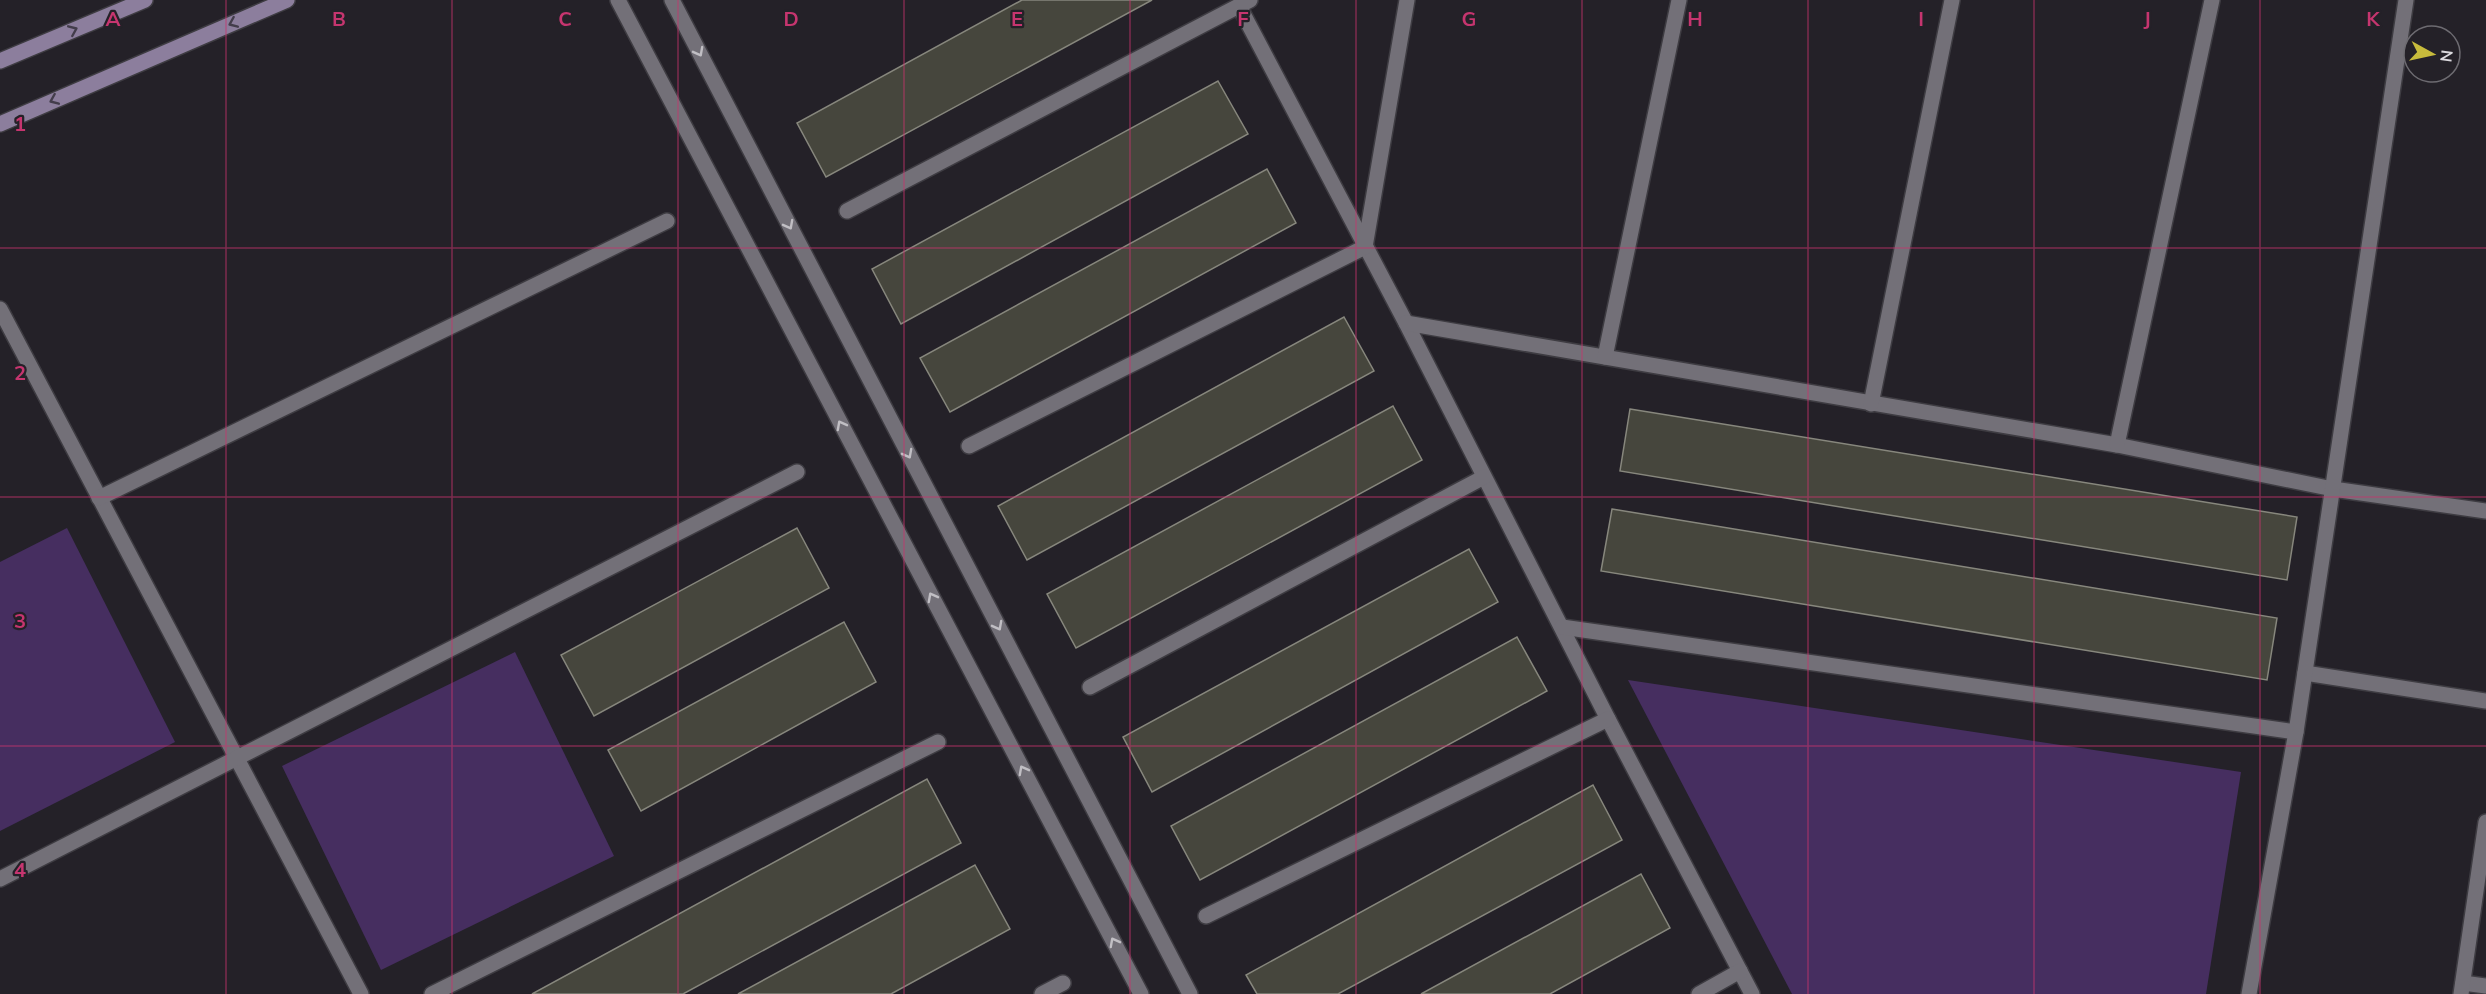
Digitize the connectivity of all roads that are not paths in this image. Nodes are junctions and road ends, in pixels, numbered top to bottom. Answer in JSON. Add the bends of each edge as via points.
{"nodes":[{"id":1,"x":145,"y":0,"type":"edge"},
{"id":2,"x":287,"y":0,"type":"edge"},
{"id":3,"x":618,"y":0,"type":"edge"},
{"id":4,"x":672,"y":0,"type":"edge"},
{"id":5,"x":1407,"y":0,"type":"edge"},
{"id":6,"x":1679,"y":0,"type":"edge"},
{"id":7,"x":1952,"y":0,"type":"edge"},
{"id":8,"x":2212,"y":0,"type":"edge"},
{"id":9,"x":2406,"y":0,"type":"edge"},
{"id":10,"x":1244,"y":3,"type":"edge"},
{"id":11,"x":0,"y":61,"type":"edge"},
{"id":12,"x":0,"y":124,"type":"edge"},
{"id":13,"x":847,"y":211,"type":"dead end"},
{"id":14,"x":667,"y":221,"type":"dead end"},
{"id":15,"x":1365,"y":247,"type":"junction"},
{"id":16,"x":0,"y":309,"type":"edge"},
{"id":17,"x":1407,"y":323,"type":"junction"},
{"id":18,"x":1605,"y":357,"type":"junction"},
{"id":19,"x":1871,"y":404,"type":"junction"},
{"id":20,"x":2117,"y":445,"type":"junction"},
{"id":21,"x":969,"y":446,"type":"dead end"},
{"id":22,"x":797,"y":472,"type":"dead end"},
{"id":23,"x":1484,"y":477,"type":"junction"},
{"id":24,"x":2333,"y":489,"type":"junction"},
{"id":25,"x":99,"y":498,"type":"junction"},
{"id":26,"x":2486,"y":511,"type":"edge"},
{"id":27,"x":1562,"y":627,"type":"junction"},
{"id":28,"x":2305,"y":673,"type":"junction"},
{"id":29,"x":1090,"y":687,"type":"dead end"},
{"id":30,"x":2486,"y":701,"type":"edge"},
{"id":31,"x":1608,"y":719,"type":"junction"},
{"id":32,"x":2296,"y":732,"type":"junction"},
{"id":33,"x":938,"y":742,"type":"dead end"},
{"id":34,"x":236,"y":758,"type":"junction"},
{"id":35,"x":2486,"y":822,"type":"edge"},
{"id":36,"x":0,"y":879,"type":"edge"},
{"id":37,"x":1206,"y":916,"type":"dead end"},
{"id":38,"x":1740,"y":971,"type":"junction"},
{"id":39,"x":1063,"y":983,"type":"dead end"},
{"id":40,"x":2486,"y":986,"type":"edge"},
{"id":41,"x":2462,"y":988,"type":"edge"},
{"id":42,"x":361,"y":994,"type":"edge"},
{"id":43,"x":432,"y":994,"type":"edge"},
{"id":44,"x":1042,"y":994,"type":"edge"},
{"id":45,"x":1141,"y":994,"type":"edge"},
{"id":46,"x":1190,"y":994,"type":"edge"},
{"id":47,"x":1699,"y":994,"type":"edge"},
{"id":48,"x":1752,"y":994,"type":"edge"},
{"id":49,"x":2249,"y":994,"type":"edge"}],
"edges":[{"from":11,"to":1,"type":"main road","one_way":true},
{"from":2,"to":12,"type":"main road","one_way":true},
{"from":45,"to":3,"type":"street","one_way":true},
{"from":4,"to":46,"type":"street","one_way":true},
{"from":5,"to":15,"type":"street"},
{"from":6,"to":18,"type":"street"},
{"from":7,"to":19,"type":"street"},
{"from":8,"to":20,"type":"street"},
{"from":9,"to":24,"type":"street"},
{"from":10,"to":13,"type":"street"},
{"from":10,"to":15,"type":"street"},
{"from":14,"to":25,"type":"street"},
{"from":15,"to":17,"type":"street"},
{"from":15,"to":21,"type":"street"},
{"from":16,"to":25,"type":"street"},
{"from":17,"to":18,"type":"street"},
{"from":17,"to":23,"type":"street"},
{"from":18,"to":19,"type":"street"},
{"from":19,"to":20,"type":"street"},
{"from":20,"to":24,"type":"street"},
{"from":22,"to":34,"type":"street"},
{"from":23,"to":27,"type":"street"},
{"from":23,"to":29,"type":"street"},
{"from":24,"to":26,"type":"street"},
{"from":24,"to":28,"type":"street"},
{"from":25,"to":34,"type":"street"},
{"from":27,"to":31,"type":"street"},
{"from":27,"to":32,"type":"street"},
{"from":28,"to":30,"type":"street"},
{"from":28,"to":32,"type":"street"},
{"from":31,"to":37,"type":"street"},
{"from":31,"to":38,"type":"street"},
{"from":32,"to":49,"type":"street"},
{"from":33,"to":43,"type":"street"},
{"from":34,"to":36,"type":"street"},
{"from":34,"to":42,"type":"street"},
{"from":35,"to":41,"type":"street"},
{"from":38,"to":47,"type":"street"},
{"from":38,"to":48,"type":"street"},
{"from":39,"to":44,"type":"street"},
{"from":40,"to":41,"type":"street"}]}
